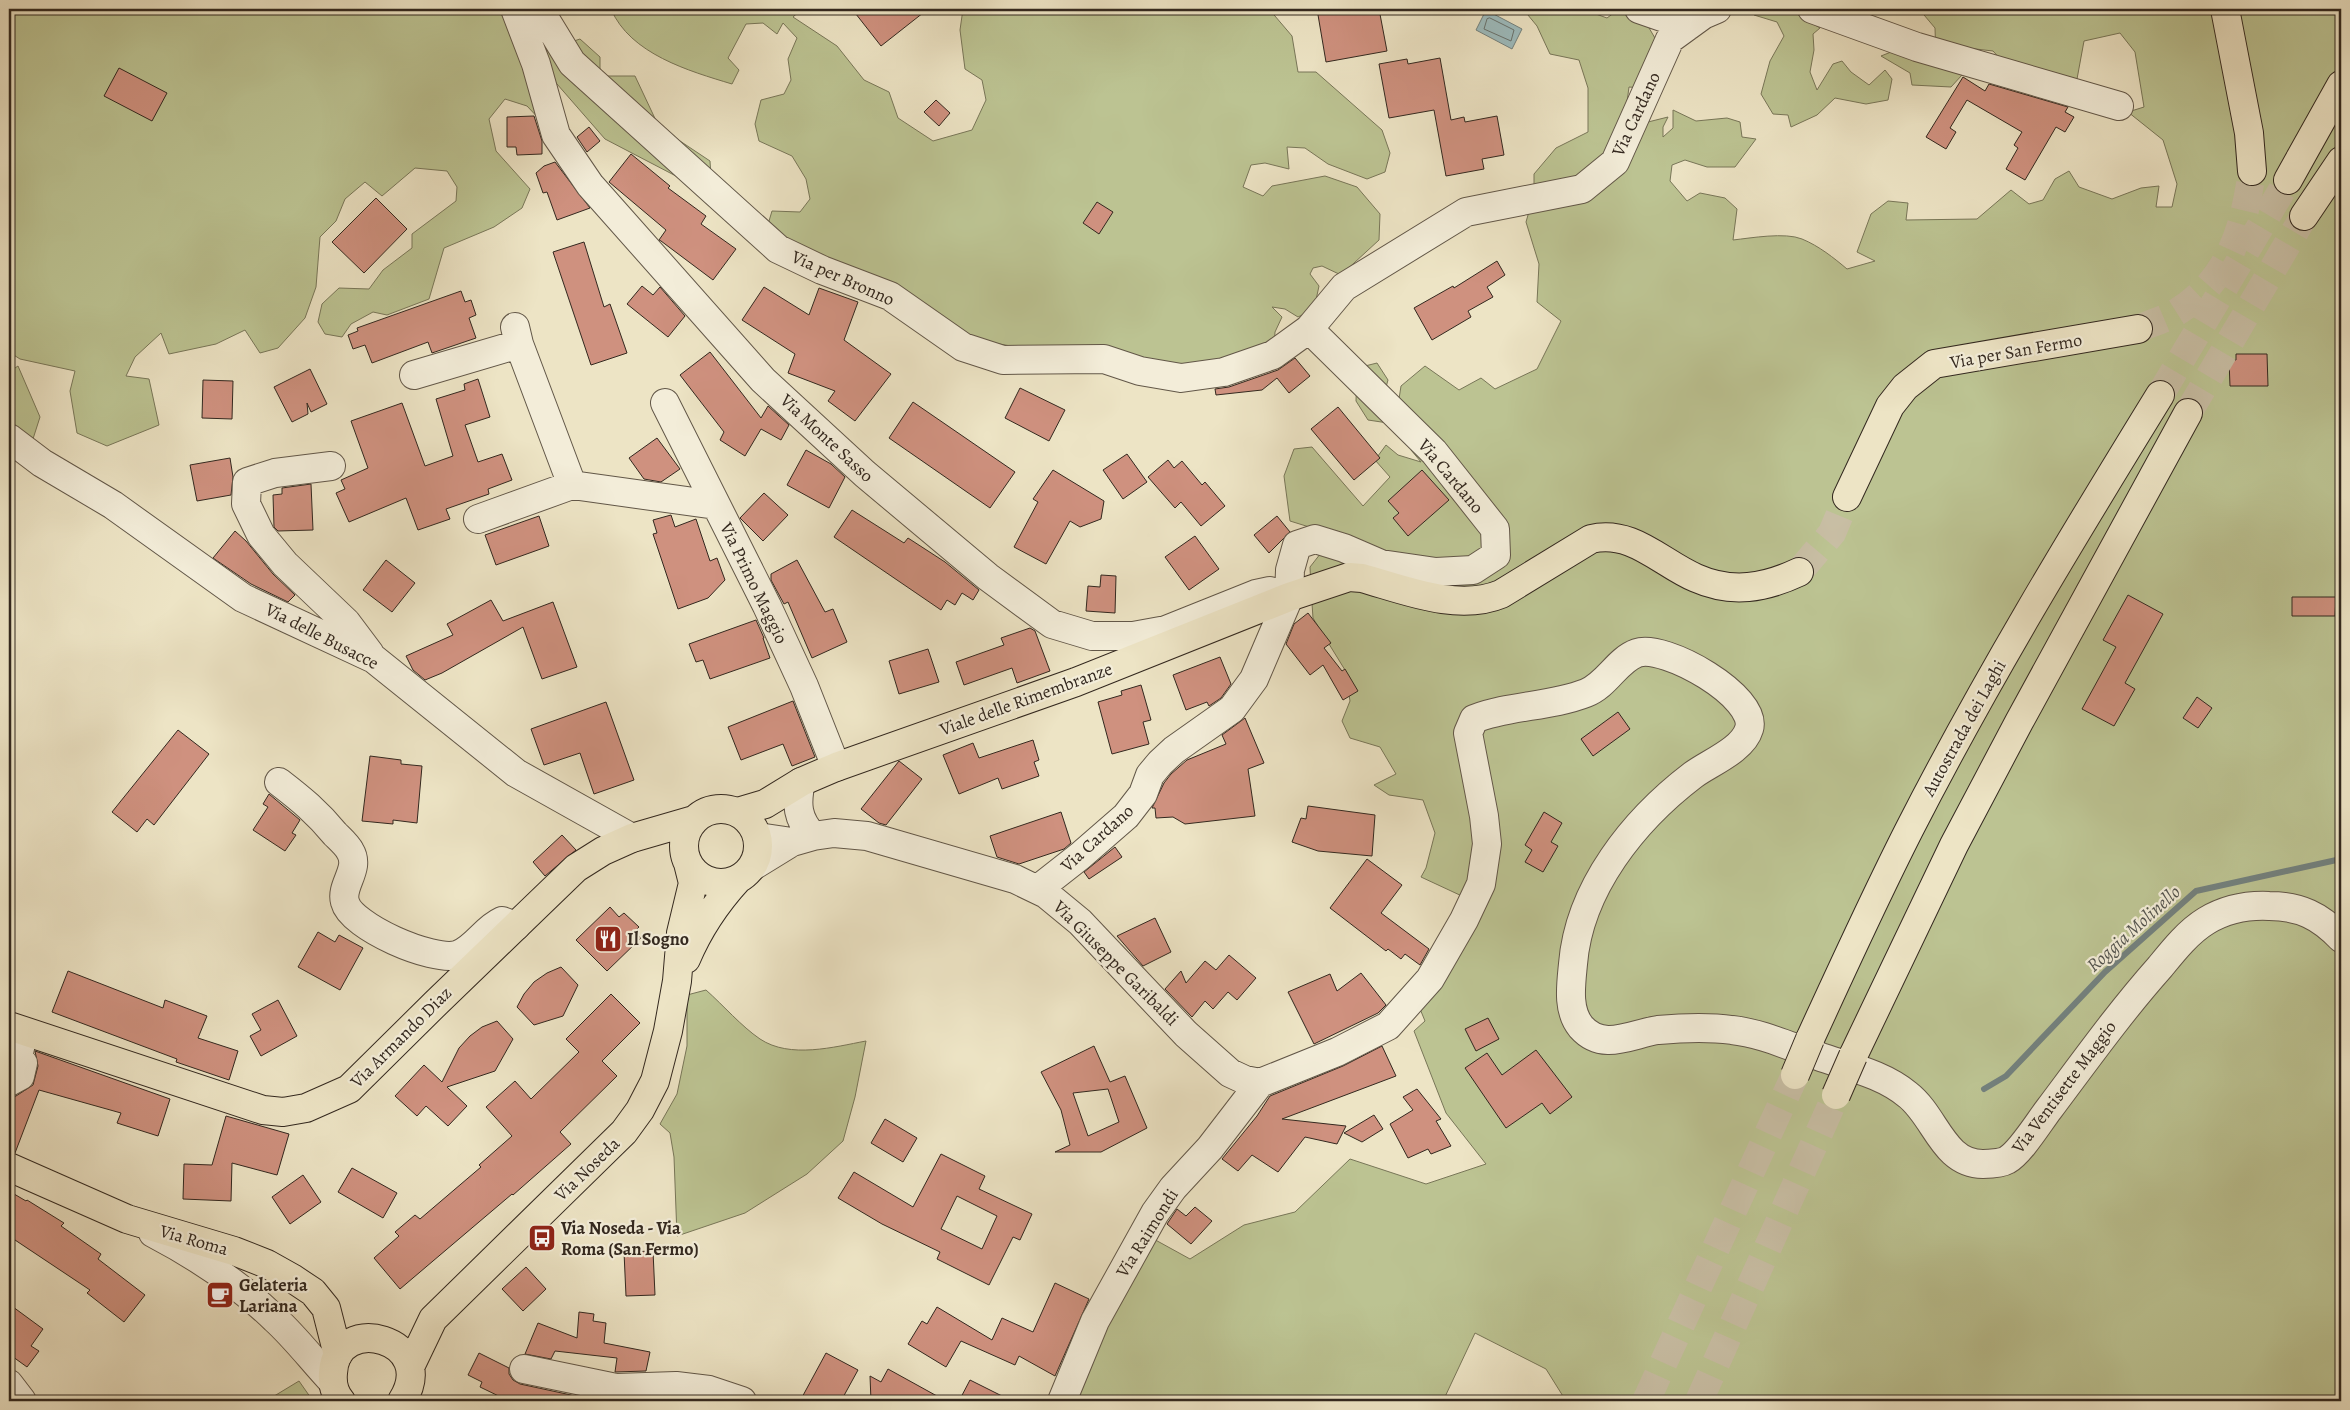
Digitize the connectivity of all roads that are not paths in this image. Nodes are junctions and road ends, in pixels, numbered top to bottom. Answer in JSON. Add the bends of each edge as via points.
{"nodes":[{"id":1,"x":515,"y":9,"type":"edge"},
{"id":2,"x":539,"y":9,"type":"edge"},
{"id":3,"x":1639,"y":9,"type":"edge"},
{"id":4,"x":1717,"y":9,"type":"edge"},
{"id":5,"x":1812,"y":9,"type":"edge"},
{"id":6,"x":2225,"y":9,"type":"edge"},
{"id":7,"x":1688,"y":26,"type":"junction"},
{"id":8,"x":2341,"y":85,"type":"edge"},
{"id":9,"x":2119,"y":106,"type":"dead end"},
{"id":10,"x":2341,"y":161,"type":"edge"},
{"id":11,"x":2252,"y":171,"type":"tunnel mouth"},
{"id":12,"x":2288,"y":180,"type":"tunnel mouth"},
{"id":13,"x":2304,"y":216,"type":"tunnel mouth"},
{"id":14,"x":1309,"y":329,"type":"junction"},
{"id":15,"x":2138,"y":329,"type":"tunnel mouth"},
{"id":16,"x":414,"y":375,"type":"dead end"},
{"id":17,"x":2160,"y":395,"type":"tunnel mouth"},
{"id":18,"x":665,"y":402,"type":"dead end"},
{"id":19,"x":2188,"y":414,"type":"tunnel mouth"},
{"id":20,"x":9,"y":438,"type":"edge"},
{"id":21,"x":331,"y":466,"type":"dead end"},
{"id":22,"x":572,"y":485,"type":"junction"},
{"id":23,"x":1847,"y":497,"type":"tunnel mouth"},
{"id":24,"x":716,"y":505,"type":"junction"},
{"id":25,"x":478,"y":519,"type":"dead end"},
{"id":26,"x":1799,"y":572,"type":"tunnel mouth"},
{"id":27,"x":1289,"y":597,"type":"junction"},
{"id":28,"x":374,"y":659,"type":"junction"},
{"id":29,"x":836,"y":768,"type":"junction"},
{"id":30,"x":279,"y":782,"type":"dead end"},
{"id":31,"x":801,"y":782,"type":"junction"},
{"id":32,"x":694,"y":820,"type":"junction"},
{"id":33,"x":753,"y":820,"type":"junction"},
{"id":34,"x":632,"y":838,"type":"junction"},
{"id":35,"x":803,"y":839,"type":"junction"},
{"id":36,"x":688,"y":863,"type":"junction"},
{"id":37,"x":745,"y":872,"type":"junction"},
{"id":38,"x":1038,"y":889,"type":"junction"},
{"id":39,"x":516,"y":926,"type":"junction"},
{"id":40,"x":2341,"y":938,"type":"edge"},
{"id":41,"x":677,"y":981,"type":"junction"},
{"id":42,"x":9,"y":1028,"type":"edge"},
{"id":43,"x":1795,"y":1075,"type":"tunnel mouth"},
{"id":44,"x":9,"y":1082,"type":"edge"},
{"id":45,"x":1260,"y":1083,"type":"junction"},
{"id":46,"x":1836,"y":1095,"type":"tunnel mouth"},
{"id":47,"x":9,"y":1166,"type":"edge"},
{"id":48,"x":127,"y":1219,"type":"junction"},
{"id":49,"x":433,"y":1319,"type":"junction"},
{"id":50,"x":382,"y":1339,"type":"junction"},
{"id":51,"x":338,"y":1355,"type":"junction"},
{"id":52,"x":524,"y":1369,"type":"dead end"},
{"id":53,"x":9,"y":1384,"type":"edge"},
{"id":54,"x":412,"y":1388,"type":"edge"},
{"id":55,"x":337,"y":1391,"type":"edge"},
{"id":56,"x":22,"y":1401,"type":"edge"},
{"id":57,"x":742,"y":1401,"type":"edge"},
{"id":58,"x":1062,"y":1401,"type":"edge"}],
"edges":[{"from":1,"to":27,"type":"street","name":"Via Monte Sasso","via":[[536,64],[556,135],[590,185],[764,380],[865,474],[988,577],[1052,624],[1092,636],[1133,636],[1166,630],[1270,591]]},
{"from":2,"to":14,"type":"street","name":"Via per Bronno","via":[[572,63],[778,248],[822,270],[890,296],[963,346],[1003,360],[1104,360],[1140,371],[1181,378],[1224,372],[1272,356]]},
{"from":3,"to":7,"type":"street"},
{"from":4,"to":7,"type":"street","name":"Via Cardano"},
{"from":5,"to":9,"type":"street","via":[[1917,46]]},
{"from":6,"to":11,"type":"main road","via":[[2249,133]]},
{"from":7,"to":14,"type":"street","name":"Via Cardano","via":[[1670,38],[1615,162],[1582,189],[1466,212],[1344,287]]},
{"from":8,"to":12,"type":"main road"},
{"from":10,"to":13,"type":"main road"},
{"from":14,"to":27,"type":"street","name":"Via Cardano","via":[[1434,452],[1495,529],[1496,555],[1473,570],[1436,572],[1381,564],[1315,539],[1297,545],[1290,570]]},
{"from":15,"to":23,"type":"main road","name":"Via per San Fermo","via":[[1934,364],[1905,387],[1890,406]]},
{"from":16,"to":22,"type":"street","via":[[517,336]]},
{"from":17,"to":43,"type":"main road","name":"Autostrada dei Laghi","bridge":true,"via":[[2064,551],[1974,708],[1900,847]]},
{"from":18,"to":24,"type":"street","name":"Via Primo Maggio"},
{"from":19,"to":46,"type":"main road","bridge":true,"via":[[1968,819]]},
{"from":20,"to":28,"type":"street","name":"Via delle Busacce","via":[[42,463],[113,504],[243,598]]},
{"from":21,"to":28,"type":"street","via":[[275,473],[248,482],[246,504],[261,535],[285,564],[346,622]]},
{"from":22,"to":24,"type":"street"},
{"from":22,"to":25,"type":"street"},
{"from":24,"to":29,"type":"street","name":"Via Primo Maggio","via":[[804,686]]},
{"from":26,"to":27,"type":"main road","via":[[1772,584],[1734,588],[1696,579],[1641,546],[1614,537],[1602,537],[1592,539],[1489,599],[1455,602],[1349,577]]},
{"from":27,"to":29,"type":"main road","name":"Viale delle Rimembranze","via":[[1076,682]]},
{"from":27,"to":38,"type":"street","name":"Via Cardano","via":[[1254,679],[1232,709],[1174,750],[1150,775],[1143,794],[1126,816]]},
{"from":28,"to":34,"type":"street","name":"Via delle Busacce","via":[[516,773]]},
{"from":29,"to":31,"type":"main road","name":"Viale delle Rimembranze"},
{"from":30,"to":39,"type":"street","via":[[314,808],[351,852],[352,874],[346,885],[344,901],[349,912],[389,939],[448,957],[468,950],[491,926],[502,921]]},
{"from":31,"to":33,"type":"main road","name":"Viale delle Rimembranze"},
{"from":31,"to":35,"type":"street","via":[[798,813],[804,826]]},
{"from":32,"to":33,"type":"main road","via":[[718,808]]},
{"from":32,"to":34,"type":"main road","name":"Via Armando Diaz"},
{"from":32,"to":36,"type":"main road","via":[[685,837]]},
{"from":33,"to":35,"type":"street","name":"Via Giuseppe Garibaldi"},
{"from":33,"to":37,"type":"main road","via":[[758,854]]},
{"from":34,"to":39,"type":"main road","name":"Via Armando Diaz","via":[[576,868]]},
{"from":35,"to":37,"type":"street","name":"Via Giuseppe Garibaldi"},
{"from":35,"to":38,"type":"street","name":"Via Giuseppe Garibaldi","via":[[834,833],[868,836],[975,866]]},
{"from":36,"to":37,"type":"main road","via":[[709,881],[725,883]]},
{"from":36,"to":41,"type":"main road","name":"Via Noseda","via":[[693,883],[681,933]]},
{"from":37,"to":41,"type":"main road","name":"Via Noseda","via":[[716,903],[694,938]]},
{"from":38,"to":45,"type":"street","name":"Via Giuseppe Garibaldi","via":[[1080,922],[1186,1034],[1230,1073]]},
{"from":39,"to":42,"type":"main road","name":"Via Armando Diaz","via":[[349,1089],[306,1108],[283,1112],[263,1110]]},
{"from":40,"to":45,"type":"street","name":"Via Ventisette Maggio","via":[[2324,921],[2306,910],[2280,906],[2253,905],[2227,911],[2204,922],[2177,947],[2124,1007],[2026,1139],[2006,1161],[1986,1164],[1965,1162],[1947,1147],[1927,1114],[1909,1096],[1884,1079],[1763,1038],[1732,1030],[1658,1030],[1606,1042],[1593,1037],[1574,1016],[1571,993],[1575,940],[1589,901],[1617,854],[1651,810],[1696,773],[1730,752],[1750,728],[1742,703],[1722,686],[1659,653],[1637,653],[1605,682],[1587,693],[1492,712],[1474,719],[1468,733],[1484,816],[1486,844],[1481,884],[1472,908],[1430,979],[1388,1026],[1337,1052]]},
{"from":41,"to":49,"type":"main road","name":"Via Noseda","via":[[655,1081],[640,1110],[624,1132]]},
{"from":42,"to":44,"type":"street","via":[[24,1034],[17,1062],[23,1063],[20,1076]]},
{"from":45,"to":58,"type":"street","name":"Via Raimondi","via":[[1155,1213],[1095,1321]]},
{"from":47,"to":48,"type":"main road","name":"Via Roma"},
{"from":48,"to":51,"type":"main road","name":"Via Roma","via":[[234,1251],[292,1278],[313,1292],[326,1308]]},
{"from":48,"to":55,"type":"street","via":[[224,1276],[276,1319]]},
{"from":49,"to":50,"type":"main road","name":"Via Noseda"},
{"from":49,"to":54,"type":"main road","name":"Via Noseda"},
{"from":50,"to":51,"type":"main road","via":[[358,1339]]},
{"from":50,"to":54,"type":"main road","via":[[398,1347]]},
{"from":51,"to":55,"type":"main road","via":[[333,1366]]},
{"from":52,"to":57,"type":"street","via":[[616,1388],[676,1386],[709,1390]]},
{"from":53,"to":56,"type":"street"}]}
